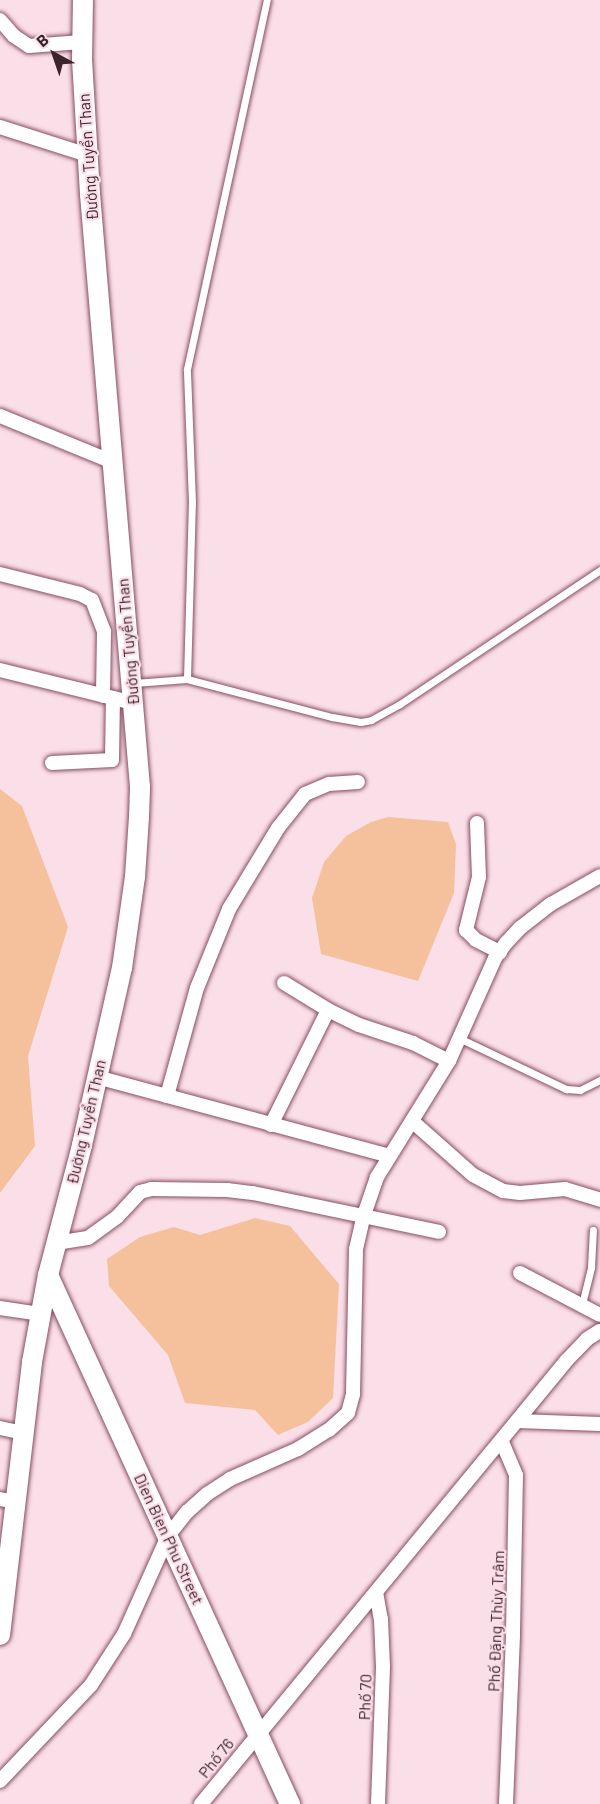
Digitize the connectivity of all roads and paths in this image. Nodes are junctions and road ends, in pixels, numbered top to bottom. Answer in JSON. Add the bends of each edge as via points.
{"nodes":[{"id":1,"x":83,"y":0,"type":"edge"},
{"id":2,"x":267,"y":0,"type":"edge"},
{"id":3,"x":0,"y":20,"type":"edge"},
{"id":4,"x":82,"y":42,"type":"junction"},
{"id":5,"x":0,"y":127,"type":"edge"},
{"id":6,"x":88,"y":155,"type":"junction"},
{"id":7,"x":0,"y":416,"type":"edge"},
{"id":8,"x":113,"y":462,"type":"junction"},
{"id":9,"x":600,"y":570,"type":"edge"},
{"id":10,"x":0,"y":574,"type":"edge"},
{"id":11,"x":125,"y":609,"type":"junction"},
{"id":12,"x":98,"y":612,"type":"junction"},
{"id":13,"x":0,"y":670,"type":"edge"},
{"id":14,"x":188,"y":680,"type":"junction"},
{"id":15,"x":137,"y":682,"type":"junction"},
{"id":16,"x":108,"y":697,"type":"junction"},
{"id":17,"x":133,"y":703,"type":"junction"},
{"id":18,"x":52,"y":763,"type":"dead end"},
{"id":19,"x":358,"y":782,"type":"dead end"},
{"id":20,"x":477,"y":823,"type":"dead end"},
{"id":21,"x":600,"y":876,"type":"edge"},
{"id":22,"x":500,"y":952,"type":"junction"},
{"id":23,"x":284,"y":983,"type":"dead end"},
{"id":24,"x":328,"y":1010,"type":"junction"},
{"id":25,"x":459,"y":1038,"type":"junction"},
{"id":26,"x":449,"y":1060,"type":"junction"},
{"id":27,"x":97,"y":1077,"type":"junction"},
{"id":28,"x":600,"y":1080,"type":"edge"},
{"id":29,"x":167,"y":1096,"type":"junction"},
{"id":30,"x":412,"y":1121,"type":"junction"},
{"id":31,"x":271,"y":1125,"type":"junction"},
{"id":32,"x":389,"y":1156,"type":"junction"},
{"id":33,"x":600,"y":1200,"type":"edge"},
{"id":34,"x":364,"y":1215,"type":"junction"},
{"id":35,"x":593,"y":1230,"type":"dead end"},
{"id":36,"x":439,"y":1232,"type":"dead end"},
{"id":37,"x":56,"y":1243,"type":"junction"},
{"id":38,"x":520,"y":1273,"type":"dead end"},
{"id":39,"x":48,"y":1275,"type":"junction"},
{"id":40,"x":582,"y":1304,"type":"junction"},
{"id":41,"x":0,"y":1308,"type":"edge"},
{"id":42,"x":40,"y":1314,"type":"junction"},
{"id":43,"x":600,"y":1315,"type":"edge"},
{"id":44,"x":600,"y":1331,"type":"edge"},
{"id":45,"x":518,"y":1421,"type":"junction"},
{"id":46,"x":600,"y":1424,"type":"edge"},
{"id":47,"x":0,"y":1428,"type":"edge"},
{"id":48,"x":23,"y":1433,"type":"junction"},
{"id":49,"x":502,"y":1442,"type":"junction"},
{"id":50,"x":7,"y":1500,"type":"edge"},
{"id":51,"x":168,"y":1536,"type":"junction"},
{"id":52,"x":376,"y":1592,"type":"junction"},
{"id":53,"x":0,"y":1635,"type":"edge"},
{"id":54,"x":258,"y":1734,"type":"junction"},
{"id":55,"x":0,"y":1781,"type":"edge"},
{"id":56,"x":201,"y":1804,"type":"edge"},
{"id":57,"x":290,"y":1804,"type":"edge"},
{"id":58,"x":378,"y":1804,"type":"edge"},
{"id":59,"x":506,"y":1804,"type":"edge"}],
"edges":[{"from":1,"to":4,"type":"street","name":"Đường Tuyển Than"},
{"from":2,"to":14,"type":"lane","via":[[187,369],[192,502]]},
{"from":3,"to":4,"type":"street","via":[[29,46]]},
{"from":4,"to":6,"type":"street","name":"Đường Tuyển Than"},
{"from":5,"to":6,"type":"street"},
{"from":6,"to":8,"type":"street","name":"Đường Tuyển Than"},
{"from":7,"to":8,"type":"street"},
{"from":8,"to":11,"type":"street","name":"Đường Tuyển Than"},
{"from":9,"to":14,"type":"lane","via":[[371,720],[332,717]]},
{"from":10,"to":12,"type":"street","via":[[80,594],[92,600]]},
{"from":11,"to":12,"type":"street"},
{"from":11,"to":15,"type":"street","name":"Đường Tuyển Than"},
{"from":12,"to":16,"type":"street","via":[[104,632]]},
{"from":13,"to":16,"type":"street"},
{"from":14,"to":15,"type":"lane"},
{"from":15,"to":17,"type":"street","name":"Đường Tuyển Than"},
{"from":16,"to":17,"type":"street"},
{"from":16,"to":18,"type":"street","via":[[112,760]]},
{"from":17,"to":27,"type":"street","name":"Đường Tuyển Than","via":[[140,788],[135,877],[122,968]]},
{"from":19,"to":29,"type":"street","via":[[329,784],[304,794],[278,828],[212,944]]},
{"from":20,"to":22,"type":"street","via":[[479,877],[466,930]]},
{"from":21,"to":22,"type":"street","via":[[520,928]]},
{"from":22,"to":25,"type":"street"},
{"from":23,"to":24,"type":"street"},
{"from":24,"to":26,"type":"street"},
{"from":24,"to":31,"type":"street"},
{"from":25,"to":26,"type":"street"},
{"from":25,"to":28,"type":"lane","via":[[566,1089],[580,1090]]},
{"from":26,"to":30,"type":"street"},
{"from":27,"to":29,"type":"street"},
{"from":27,"to":37,"type":"street","name":"Đường Tuyển Than"},
{"from":29,"to":31,"type":"street"},
{"from":30,"to":32,"type":"street"},
{"from":30,"to":33,"type":"street","via":[[473,1174],[503,1191],[566,1189]]},
{"from":31,"to":32,"type":"street"},
{"from":32,"to":34,"type":"street"},
{"from":34,"to":36,"type":"street"},
{"from":34,"to":37,"type":"street","via":[[244,1192],[150,1189],[140,1192],[117,1217],[88,1238]]},
{"from":34,"to":51,"type":"street","via":[[356,1249],[353,1401],[348,1413],[329,1431],[298,1449],[207,1494]]},
{"from":35,"to":40,"type":"lane","via":[[591,1267]]},
{"from":37,"to":39,"type":"street","name":"Đường Tuyển Than"},
{"from":38,"to":40,"type":"street"},
{"from":39,"to":42,"type":"street","name":"Đường Tuyển Than"},
{"from":39,"to":51,"type":"street","name":"Dien Bien Phu Street"},
{"from":40,"to":43,"type":"street"},
{"from":41,"to":42,"type":"street"},
{"from":42,"to":48,"type":"street","name":"Đường Tuyển Than"},
{"from":44,"to":45,"type":"street","name":"Phố 76","via":[[567,1360]]},
{"from":45,"to":46,"type":"street"},
{"from":45,"to":49,"type":"street","name":"Phố 76"},
{"from":47,"to":48,"type":"street"},
{"from":48,"to":50,"type":"street","name":"Đường Tuyển Than"},
{"from":49,"to":52,"type":"street","name":"Phố 76"},
{"from":49,"to":59,"type":"street","name":"Phố Đặng Thùy Trâm","via":[[516,1475]]},
{"from":50,"to":53,"type":"street","name":"Đường Tuyển Than"},
{"from":51,"to":54,"type":"street","name":"Dien Bien Phu Street"},
{"from":51,"to":55,"type":"street","via":[[110,1657],[91,1685]]},
{"from":52,"to":54,"type":"street","name":"Phố 76"},
{"from":52,"to":58,"type":"street","name":"Phố 70","via":[[383,1667]]},
{"from":54,"to":56,"type":"street","name":"Phố 76"},
{"from":54,"to":57,"type":"street","name":"Dien Bien Phu Street"}]}
